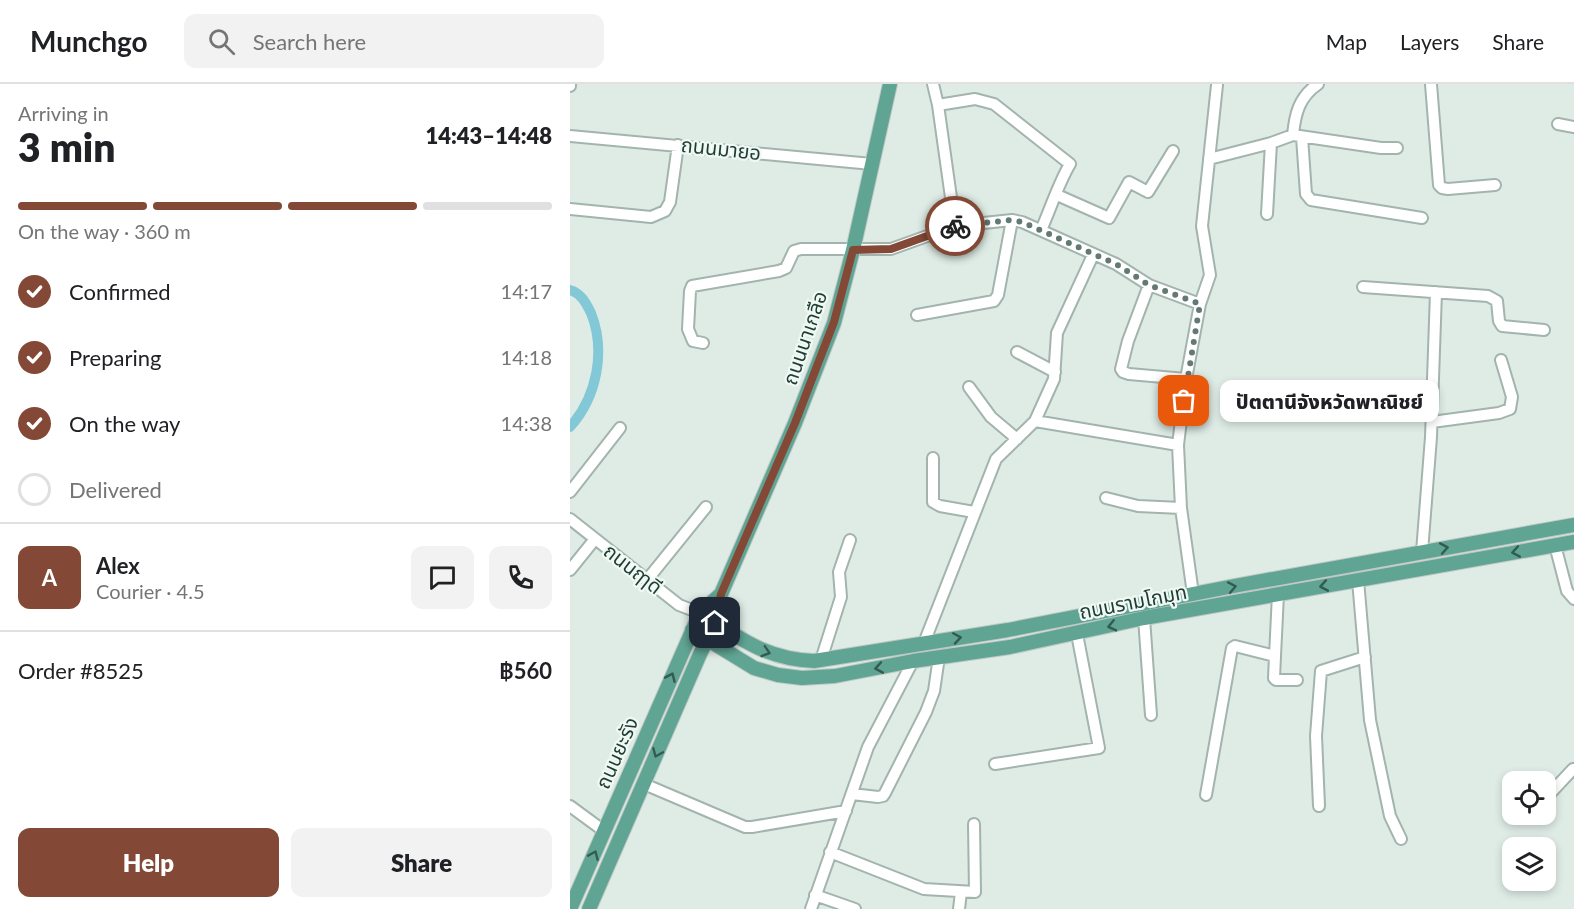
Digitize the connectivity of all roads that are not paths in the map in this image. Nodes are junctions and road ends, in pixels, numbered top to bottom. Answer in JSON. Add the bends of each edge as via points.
{"nodes":[{"id":1,"x":890,"y":84,"type":"edge"},
{"id":2,"x":933,"y":84,"type":"edge"},
{"id":3,"x":1318,"y":84,"type":"edge"},
{"id":4,"x":1431,"y":84,"type":"edge"},
{"id":5,"x":1217,"y":85,"type":"edge"},
{"id":6,"x":938,"y":105,"type":"junction"},
{"id":7,"x":1558,"y":124,"type":"dead end"},
{"id":8,"x":1574,"y":127,"type":"edge"},
{"id":9,"x":570,"y":136,"type":"edge"},
{"id":10,"x":1297,"y":136,"type":"junction"},
{"id":11,"x":1271,"y":143,"type":"junction"},
{"id":12,"x":678,"y":145,"type":"junction"},
{"id":13,"x":1397,"y":148,"type":"dead end"},
{"id":14,"x":1173,"y":151,"type":"dead end"},
{"id":15,"x":1209,"y":159,"type":"junction"},
{"id":16,"x":872,"y":164,"type":"junction"},
{"id":17,"x":1495,"y":185,"type":"dead end"},
{"id":18,"x":1057,"y":195,"type":"junction"},
{"id":19,"x":570,"y":209,"type":"edge"},
{"id":20,"x":1267,"y":214,"type":"dead end"},
{"id":21,"x":1422,"y":218,"type":"dead end"},
{"id":22,"x":1012,"y":220,"type":"junction"},
{"id":23,"x":955,"y":226,"type":"junction"},
{"id":24,"x":1041,"y":230,"type":"junction"},
{"id":25,"x":853,"y":250,"type":"junction"},
{"id":26,"x":1093,"y":255,"type":"junction"},
{"id":27,"x":1149,"y":285,"type":"junction"},
{"id":28,"x":1363,"y":287,"type":"dead end"},
{"id":29,"x":1436,"y":292,"type":"junction"},
{"id":30,"x":1200,"y":304,"type":"junction"},
{"id":31,"x":917,"y":315,"type":"dead end"},
{"id":32,"x":1544,"y":330,"type":"dead end"},
{"id":33,"x":703,"y":343,"type":"dead end"},
{"id":34,"x":1017,"y":352,"type":"dead end"},
{"id":35,"x":1501,"y":360,"type":"dead end"},
{"id":36,"x":1055,"y":372,"type":"junction"},
{"id":37,"x":1186,"y":380,"type":"junction"},
{"id":38,"x":969,"y":387,"type":"dead end"},
{"id":39,"x":1035,"y":421,"type":"junction"},
{"id":40,"x":1431,"y":422,"type":"junction"},
{"id":41,"x":620,"y":428,"type":"dead end"},
{"id":42,"x":1017,"y":439,"type":"junction"},
{"id":43,"x":1178,"y":445,"type":"junction"},
{"id":44,"x":933,"y":458,"type":"dead end"},
{"id":45,"x":570,"y":492,"type":"edge"},
{"id":46,"x":1106,"y":498,"type":"dead end"},
{"id":47,"x":706,"y":507,"type":"dead end"},
{"id":48,"x":1181,"y":508,"type":"junction"},
{"id":49,"x":974,"y":512,"type":"junction"},
{"id":50,"x":570,"y":519,"type":"edge"},
{"id":51,"x":1574,"y":525,"type":"edge"},
{"id":52,"x":595,"y":539,"type":"junction"},
{"id":53,"x":850,"y":540,"type":"dead end"},
{"id":54,"x":1574,"y":542,"type":"edge"},
{"id":55,"x":1556,"y":545,"type":"junction"},
{"id":56,"x":1422,"y":552,"type":"junction"},
{"id":57,"x":570,"y":570,"type":"edge"},
{"id":58,"x":647,"y":580,"type":"junction"},
{"id":59,"x":1358,"y":580,"type":"junction"},
{"id":60,"x":721,"y":594,"type":"junction"},
{"id":61,"x":1193,"y":594,"type":"junction"},
{"id":62,"x":1278,"y":594,"type":"junction"},
{"id":63,"x":1574,"y":599,"type":"edge"},
{"id":64,"x":700,"y":613,"type":"junction"},
{"id":65,"x":1144,"y":618,"type":"junction"},
{"id":66,"x":715,"y":623,"type":"junction"},
{"id":67,"x":692,"y":630,"type":"junction"},
{"id":68,"x":1077,"y":634,"type":"junction"},
{"id":69,"x":707,"y":639,"type":"junction"},
{"id":70,"x":924,"y":643,"type":"junction"},
{"id":71,"x":1275,"y":656,"type":"junction"},
{"id":72,"x":939,"y":657,"type":"junction"},
{"id":73,"x":1365,"y":657,"type":"junction"},
{"id":74,"x":821,"y":660,"type":"junction"},
{"id":75,"x":913,"y":661,"type":"junction"},
{"id":76,"x":1297,"y":680,"type":"dead end"},
{"id":77,"x":1151,"y":715,"type":"dead end"},
{"id":78,"x":995,"y":764,"type":"dead end"},
{"id":79,"x":1574,"y":769,"type":"edge"},
{"id":80,"x":644,"y":784,"type":"junction"},
{"id":81,"x":1556,"y":788,"type":"edge"},
{"id":82,"x":852,"y":794,"type":"junction"},
{"id":83,"x":1206,"y":795,"type":"dead end"},
{"id":84,"x":570,"y":806,"type":"edge"},
{"id":85,"x":1319,"y":806,"type":"dead end"},
{"id":86,"x":846,"y":812,"type":"junction"},
{"id":87,"x":974,"y":824,"type":"dead end"},
{"id":88,"x":604,"y":831,"type":"junction"},
{"id":89,"x":1401,"y":839,"type":"dead end"},
{"id":90,"x":830,"y":852,"type":"junction"},
{"id":91,"x":961,"y":892,"type":"junction"},
{"id":92,"x":815,"y":895,"type":"junction"},
{"id":93,"x":570,"y":909,"type":"edge"},
{"id":94,"x":589,"y":909,"type":"edge"},
{"id":95,"x":811,"y":909,"type":"edge"},
{"id":96,"x":855,"y":909,"type":"edge"},
{"id":97,"x":960,"y":909,"type":"edge"}],
"edges":[{"from":1,"to":16,"type":"main road","name":"ถนนนาเกลือ"},
{"from":2,"to":6,"type":"street"},
{"from":3,"to":10,"type":"street","via":[[1302,99],[1295,117]]},
{"from":4,"to":17,"type":"street","via":[[1439,185],[1448,189]]},
{"from":5,"to":15,"type":"street"},
{"from":6,"to":18,"type":"street","via":[[975,99],[994,104],[1070,164]]},
{"from":6,"to":23,"type":"street"},
{"from":7,"to":8,"type":"street"},
{"from":9,"to":12,"type":"street","name":"ถนนมายอ"},
{"from":10,"to":11,"type":"street"},
{"from":10,"to":13,"type":"street"},
{"from":10,"to":21,"type":"street","via":[[1307,198]]},
{"from":11,"to":15,"type":"street"},
{"from":11,"to":20,"type":"street"},
{"from":12,"to":16,"type":"street","name":"ถนนมายอ"},
{"from":12,"to":19,"type":"street","via":[[670,202],[665,211],[651,217]]},
{"from":14,"to":18,"type":"street","via":[[1148,192],[1129,182],[1109,218]]},
{"from":15,"to":30,"type":"street","via":[[1202,226],[1210,275]]},
{"from":16,"to":25,"type":"main road","name":"ถนนนาเกลือ"},
{"from":18,"to":24,"type":"street"},
{"from":22,"to":23,"type":"street"},
{"from":22,"to":24,"type":"street"},
{"from":22,"to":31,"type":"street","via":[[994,301]]},
{"from":23,"to":25,"type":"street","via":[[891,249]]},
{"from":24,"to":26,"type":"street"},
{"from":25,"to":33,"type":"street","via":[[801,249],[794,251],[786,268],[779,271],[692,286],[688,329],[693,341]]},
{"from":25,"to":60,"type":"main road","name":"ถนนนาเกลือ","via":[[834,322]]},
{"from":26,"to":27,"type":"street"},
{"from":26,"to":36,"type":"street","via":[[1058,333]]},
{"from":27,"to":30,"type":"street"},
{"from":27,"to":37,"type":"street","via":[[1128,341],[1123,372]]},
{"from":28,"to":29,"type":"street"},
{"from":29,"to":32,"type":"street","via":[[1494,298],[1502,326]]},
{"from":29,"to":40,"type":"street"},
{"from":30,"to":37,"type":"street"},
{"from":34,"to":36,"type":"street"},
{"from":35,"to":40,"type":"street","via":[[1512,397],[1510,409]]},
{"from":36,"to":39,"type":"street"},
{"from":37,"to":43,"type":"street"},
{"from":38,"to":42,"type":"street","via":[[992,417]]},
{"from":39,"to":42,"type":"street"},
{"from":39,"to":43,"type":"street"},
{"from":40,"to":56,"type":"street"},
{"from":41,"to":45,"type":"street"},
{"from":42,"to":49,"type":"street","via":[[996,459]]},
{"from":43,"to":48,"type":"street"},
{"from":44,"to":49,"type":"street","via":[[933,502]]},
{"from":46,"to":48,"type":"street","via":[[1138,506]]},
{"from":47,"to":58,"type":"street"},
{"from":48,"to":61,"type":"street"},
{"from":49,"to":70,"type":"street"},
{"from":50,"to":52,"type":"street","name":"ถนนฤๅดี"},
{"from":56,"to":51,"type":"main road","name":"ถนนรามโกมุท","one_way":true},
{"from":52,"to":57,"type":"street"},
{"from":52,"to":58,"type":"street","name":"ถนนฤๅดี"},
{"from":53,"to":74,"type":"street","via":[[839,572],[841,597]]},
{"from":54,"to":55,"type":"main road","name":"ถนนรามโกมุท"},
{"from":55,"to":59,"type":"main road","name":"ถนนรามโกมุท","one_way":true},
{"from":55,"to":63,"type":"street","via":[[1567,591]]},
{"from":61,"to":56,"type":"main road","name":"ถนนรามโกมุท","one_way":true},
{"from":58,"to":64,"type":"street","name":"ถนนฤๅดี","via":[[679,605]]},
{"from":59,"to":62,"type":"main road","name":"ถนนรามโกมุท","one_way":true},
{"from":59,"to":73,"type":"street"},
{"from":60,"to":64,"type":"main road","name":"ถนนนาเกลือ"},
{"from":60,"to":66,"type":"main road","name":"ถนนนาเกลือ"},
{"from":70,"to":61,"type":"main road","name":"ถนนรามโกมุท","one_way":true},
{"from":62,"to":65,"type":"main road","name":"ถนนรามโกมุท"},
{"from":62,"to":71,"type":"street"},
{"from":64,"to":66,"type":"main road","name":"ถนนรามโกมุท"},
{"from":64,"to":67,"type":"main road","name":"ถนนยะรัง"},
{"from":65,"to":68,"type":"main road","name":"ถนนรามโกมุท","one_way":true},
{"from":65,"to":77,"type":"street"},
{"from":66,"to":69,"type":"main road","name":"ถนนยะรัง"},
{"from":66,"to":74,"type":"main road","name":"ถนนรามโกมุท","one_way":true,"via":[[755,648],[791,660]]},
{"from":67,"to":69,"type":"main road","name":"ถนนรามโกมุท"},
{"from":88,"to":67,"type":"main road","name":"ถนนยะรัง","one_way":true},
{"from":68,"to":72,"type":"main road","name":"ถนนรามโกมุท"},
{"from":68,"to":78,"type":"street","via":[[1099,748]]},
{"from":75,"to":69,"type":"main road","name":"ถนนรามโกมุท","one_way":true,"via":[[835,676],[802,678],[753,667]]},
{"from":69,"to":80,"type":"main road","name":"ถนนยะรัง","one_way":true},
{"from":70,"to":74,"type":"main road","name":"ถนนรามโกมุท"},
{"from":71,"to":76,"type":"street","via":[[1274,678]]},
{"from":71,"to":83,"type":"street","via":[[1232,648]]},
{"from":72,"to":75,"type":"main road","name":"ถนนรามโกมุท"},
{"from":72,"to":82,"type":"street","via":[[926,712],[883,796]]},
{"from":73,"to":85,"type":"street","via":[[1321,671],[1316,736]]},
{"from":73,"to":89,"type":"street","via":[[1370,720],[1390,816]]},
{"from":75,"to":82,"type":"street","via":[[868,747]]},
{"from":79,"to":81,"type":"street"},
{"from":80,"to":86,"type":"street","via":[[745,827]]},
{"from":80,"to":94,"type":"main road","name":"ถนนยะรัง"},
{"from":82,"to":86,"type":"street"},
{"from":84,"to":88,"type":"street"},
{"from":86,"to":90,"type":"street"},
{"from":87,"to":91,"type":"street","via":[[975,892]]},
{"from":93,"to":88,"type":"main road","name":"ถนนยะรัง","one_way":true},
{"from":90,"to":91,"type":"street","via":[[924,889]]},
{"from":90,"to":92,"type":"street"},
{"from":91,"to":97,"type":"street"},
{"from":92,"to":95,"type":"street"},
{"from":92,"to":96,"type":"street"}]}
